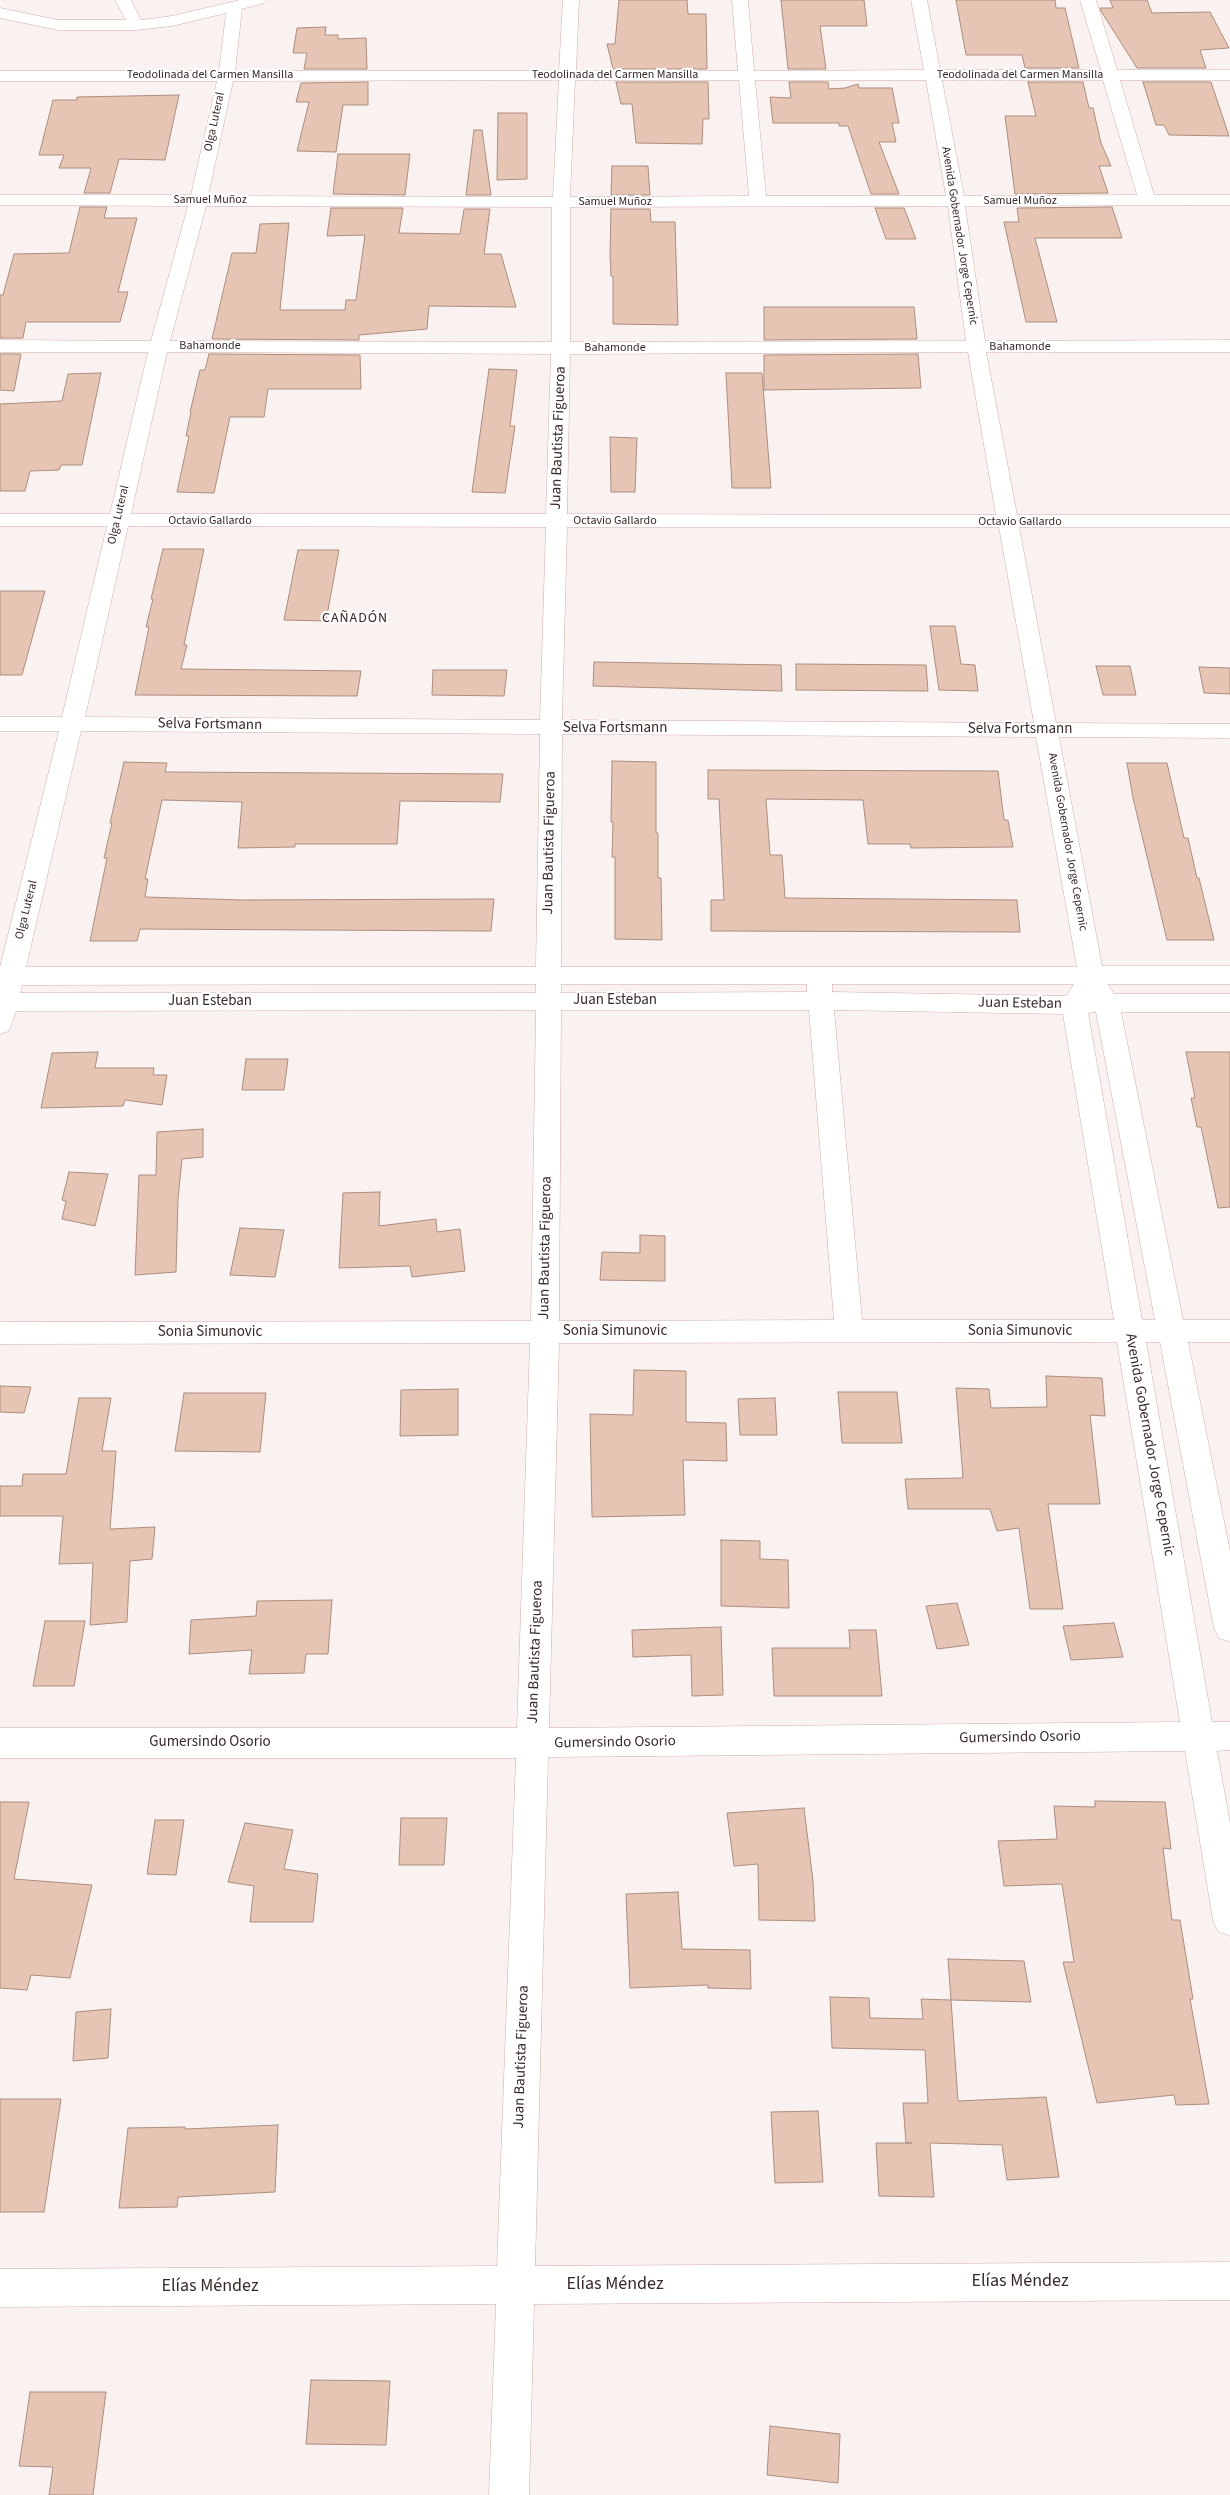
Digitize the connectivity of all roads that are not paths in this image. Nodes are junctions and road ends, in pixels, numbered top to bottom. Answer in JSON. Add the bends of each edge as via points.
{"nodes":[{"id":1,"x":123,"y":0,"type":"edge"},
{"id":2,"x":258,"y":0,"type":"edge"},
{"id":3,"x":571,"y":0,"type":"edge"},
{"id":4,"x":740,"y":0,"type":"edge"},
{"id":5,"x":918,"y":0,"type":"edge"},
{"id":6,"x":1088,"y":0,"type":"edge"},
{"id":7,"x":235,"y":6,"type":"junction"},
{"id":8,"x":0,"y":13,"type":"edge"},
{"id":9,"x":136,"y":25,"type":"junction"},
{"id":10,"x":568,"y":75,"type":"junction"},
{"id":11,"x":747,"y":75,"type":"junction"},
{"id":12,"x":932,"y":75,"type":"junction"},
{"id":13,"x":1109,"y":75,"type":"junction"},
{"id":14,"x":0,"y":76,"type":"edge"},
{"id":15,"x":226,"y":76,"type":"junction"},
{"id":16,"x":1230,"y":76,"type":"edge"},
{"id":17,"x":198,"y":199,"type":"junction"},
{"id":18,"x":0,"y":200,"type":"edge"},
{"id":19,"x":1147,"y":200,"type":"junction"},
{"id":20,"x":1230,"y":200,"type":"edge"},
{"id":21,"x":956,"y":201,"type":"junction"},
{"id":22,"x":561,"y":202,"type":"junction"},
{"id":23,"x":758,"y":202,"type":"junction"},
{"id":24,"x":0,"y":346,"type":"edge"},
{"id":25,"x":159,"y":346,"type":"junction"},
{"id":26,"x":1230,"y":346,"type":"edge"},
{"id":27,"x":976,"y":347,"type":"junction"},
{"id":28,"x":561,"y":348,"type":"junction"},
{"id":29,"x":0,"y":520,"type":"edge"},
{"id":30,"x":118,"y":521,"type":"junction"},
{"id":31,"x":556,"y":521,"type":"junction"},
{"id":32,"x":1230,"y":521,"type":"edge"},
{"id":33,"x":1009,"y":522,"type":"junction"},
{"id":34,"x":0,"y":724,"type":"edge"},
{"id":35,"x":72,"y":724,"type":"junction"},
{"id":36,"x":551,"y":728,"type":"junction"},
{"id":37,"x":1048,"y":730,"type":"junction"},
{"id":38,"x":1230,"y":731,"type":"edge"},
{"id":39,"x":1091,"y":975,"type":"junction"},
{"id":40,"x":1230,"y":975,"type":"edge"},
{"id":41,"x":6,"y":976,"type":"edge"},
{"id":42,"x":549,"y":988,"type":"junction"},
{"id":43,"x":819,"y":988,"type":"junction"},
{"id":44,"x":1107,"y":1002,"type":"junction"},
{"id":45,"x":1230,"y":1003,"type":"edge"},
{"id":46,"x":1074,"y":1005,"type":"junction"},
{"id":47,"x":2,"y":1010,"type":"edge"},
{"id":48,"x":1171,"y":1331,"type":"junction"},
{"id":49,"x":1230,"y":1331,"type":"edge"},
{"id":50,"x":545,"y":1332,"type":"junction"},
{"id":51,"x":849,"y":1332,"type":"junction"},
{"id":52,"x":1129,"y":1332,"type":"junction"},
{"id":53,"x":0,"y":1333,"type":"edge"},
{"id":54,"x":1230,"y":1628,"type":"edge"},
{"id":55,"x":1230,"y":1736,"type":"edge"},
{"id":56,"x":1199,"y":1737,"type":"junction"},
{"id":57,"x":534,"y":1743,"type":"junction"},
{"id":58,"x":0,"y":1744,"type":"edge"},
{"id":59,"x":1230,"y":1920,"type":"edge"},
{"id":60,"x":1230,"y":2281,"type":"edge"},
{"id":61,"x":514,"y":2285,"type":"junction"},
{"id":62,"x":0,"y":2288,"type":"edge"},
{"id":63,"x":508,"y":2495,"type":"edge"}],
"edges":[{"from":1,"to":9,"type":"street"},
{"from":2,"to":7,"type":"street"},
{"from":3,"to":10,"type":"street","name":"Juan Bautista Figueroa"},
{"from":4,"to":11,"type":"street"},
{"from":5,"to":12,"type":"street","name":"Avenida Gobernador Jorge Cepernic"},
{"from":6,"to":13,"type":"street"},
{"from":7,"to":9,"type":"street","via":[[172,21]]},
{"from":7,"to":15,"type":"street","name":"Olga Luteral"},
{"from":8,"to":9,"type":"street","via":[[58,25]]},
{"from":10,"to":11,"type":"street","name":"Teodolinada del Carmen Mansilla"},
{"from":10,"to":15,"type":"street","name":"Teodolinada del Carmen Mansilla"},
{"from":10,"to":22,"type":"street","name":"Juan Bautista Figueroa"},
{"from":11,"to":12,"type":"street","name":"Teodolinada del Carmen Mansilla"},
{"from":11,"to":23,"type":"street"},
{"from":12,"to":13,"type":"street","name":"Teodolinada del Carmen Mansilla"},
{"from":12,"to":21,"type":"street","name":"Avenida Gobernador Jorge Cepernic"},
{"from":13,"to":16,"type":"street","name":"Teodolinada del Carmen Mansilla"},
{"from":13,"to":19,"type":"street"},
{"from":14,"to":15,"type":"street","name":"Teodolinada del Carmen Mansilla"},
{"from":15,"to":17,"type":"street","name":"Olga Luteral"},
{"from":17,"to":18,"type":"street","name":"Samuel Muñoz"},
{"from":17,"to":22,"type":"street","name":"Samuel Muñoz"},
{"from":17,"to":25,"type":"street","name":"Olga Luteral"},
{"from":19,"to":20,"type":"street","name":"Samuel Muñoz"},
{"from":19,"to":21,"type":"street","name":"Samuel Muñoz"},
{"from":21,"to":23,"type":"street","name":"Samuel Muñoz"},
{"from":21,"to":27,"type":"street","name":"Avenida Gobernador Jorge Cepernic"},
{"from":22,"to":23,"type":"street","name":"Samuel Muñoz"},
{"from":22,"to":28,"type":"street","name":"Juan Bautista Figueroa"},
{"from":24,"to":25,"type":"street","name":"Bahamonde"},
{"from":25,"to":28,"type":"street","name":"Bahamonde"},
{"from":25,"to":30,"type":"street","name":"Olga Luteral"},
{"from":26,"to":27,"type":"street","name":"Bahamonde"},
{"from":27,"to":28,"type":"street","name":"Bahamonde"},
{"from":27,"to":33,"type":"street","name":"Avenida Gobernador Jorge Cepernic"},
{"from":28,"to":31,"type":"street","name":"Juan Bautista Figueroa"},
{"from":29,"to":30,"type":"street","name":"Octavio Gallardo"},
{"from":30,"to":31,"type":"street","name":"Octavio Gallardo"},
{"from":30,"to":35,"type":"street","name":"Olga Luteral"},
{"from":31,"to":33,"type":"street","name":"Octavio Gallardo"},
{"from":31,"to":36,"type":"street","name":"Juan Bautista Figueroa"},
{"from":32,"to":33,"type":"street","name":"Octavio Gallardo"},
{"from":33,"to":37,"type":"street","name":"Avenida Gobernador Jorge Cepernic"},
{"from":34,"to":35,"type":"street","name":"Selva Fortsmann"},
{"from":35,"to":36,"type":"street","name":"Selva Fortsmann"},
{"from":35,"to":41,"type":"street","name":"Olga Luteral"},
{"from":36,"to":37,"type":"street","name":"Selva Fortsmann"},
{"from":36,"to":42,"type":"street","name":"Juan Bautista Figueroa"},
{"from":37,"to":38,"type":"street","name":"Selva Fortsmann"},
{"from":37,"to":39,"type":"street","name":"Avenida Gobernador Jorge Cepernic"},
{"from":39,"to":40,"type":"street","name":"Juan Esteban"},
{"from":39,"to":43,"type":"street","name":"Juan Esteban"},
{"from":39,"to":44,"type":"street","name":"Avenida Gobernador Jorge Cepernic"},
{"from":39,"to":46,"type":"street"},
{"from":41,"to":42,"type":"street","name":"Juan Esteban"},
{"from":41,"to":47,"type":"street","name":"Olga Luteral"},
{"from":42,"to":43,"type":"street","name":"Juan Esteban"},
{"from":42,"to":47,"type":"street","name":"Juan Esteban"},
{"from":42,"to":50,"type":"street","name":"Juan Bautista Figueroa"},
{"from":43,"to":46,"type":"street","name":"Juan Esteban"},
{"from":43,"to":51,"type":"street"},
{"from":44,"to":45,"type":"street","name":"Juan Esteban"},
{"from":44,"to":46,"type":"street","name":"Juan Esteban"},
{"from":44,"to":48,"type":"street","name":"Avenida Gobernador Jorge Cepernic"},
{"from":46,"to":52,"type":"street","name":"Avenida Gobernador Jorge Cepernic"},
{"from":48,"to":49,"type":"street","name":"Sonia Simunovic"},
{"from":48,"to":52,"type":"street","name":"Sonia Simunovic"},
{"from":48,"to":54,"type":"street","name":"Avenida Gobernador Jorge Cepernic"},
{"from":50,"to":51,"type":"street","name":"Sonia Simunovic"},
{"from":50,"to":53,"type":"street","name":"Sonia Simunovic"},
{"from":50,"to":57,"type":"street","name":"Juan Bautista Figueroa"},
{"from":51,"to":52,"type":"street","name":"Sonia Simunovic"},
{"from":52,"to":56,"type":"street","name":"Avenida Gobernador Jorge Cepernic"},
{"from":55,"to":56,"type":"street","name":"Gumersindo Osorio"},
{"from":56,"to":57,"type":"street","name":"Gumersindo Osorio"},
{"from":56,"to":59,"type":"street","name":"Avenida Gobernador Jorge Cepernic"},
{"from":57,"to":58,"type":"street","name":"Gumersindo Osorio"},
{"from":57,"to":61,"type":"street","name":"Juan Bautista Figueroa"},
{"from":60,"to":61,"type":"street","name":"Elías Méndez"},
{"from":61,"to":62,"type":"street","name":"Elías Méndez"},
{"from":61,"to":63,"type":"street","name":"Juan Bautista Figueroa"}]}
